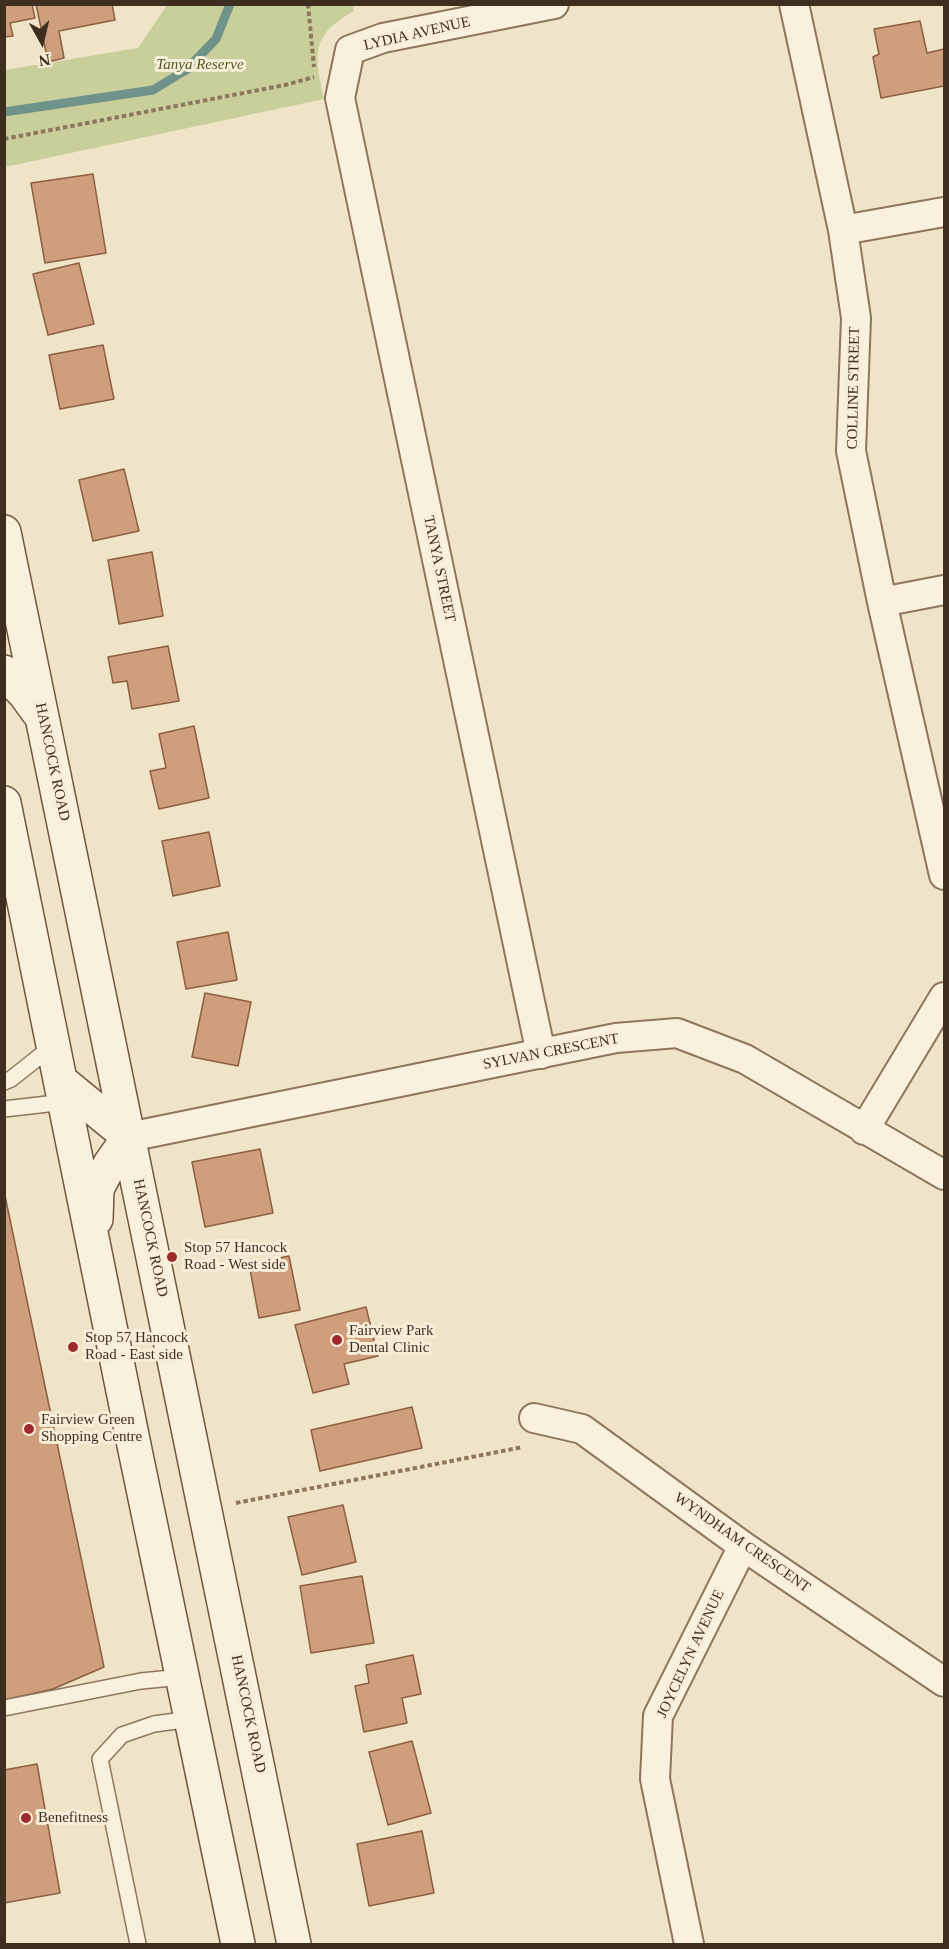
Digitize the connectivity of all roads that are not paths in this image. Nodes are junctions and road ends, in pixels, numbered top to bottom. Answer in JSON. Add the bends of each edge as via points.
{"nodes":[{"id":1,"x":554,"y":4,"type":"edge"},
{"id":2,"x":794,"y":4,"type":"edge"},
{"id":3,"x":328,"y":81,"type":"joint"},
{"id":4,"x":945,"y":212,"type":"edge"},
{"id":5,"x":843,"y":230,"type":"junction"},
{"id":6,"x":4,"y":532,"type":"edge"},
{"id":7,"x":945,"y":590,"type":"edge"},
{"id":8,"x":882,"y":602,"type":"junction"},
{"id":9,"x":4,"y":672,"type":"edge"},
{"id":10,"x":43,"y":718,"type":"junction"},
{"id":11,"x":4,"y":803,"type":"edge"},
{"id":12,"x":945,"y":875,"type":"edge"},
{"id":13,"x":15,"y":907,"type":"edge"},
{"id":14,"x":945,"y":997,"type":"edge"},
{"id":15,"x":54,"y":1045,"type":"junction"},
{"id":16,"x":541,"y":1054,"type":"junction"},
{"id":17,"x":4,"y":1082,"type":"edge"},
{"id":18,"x":64,"y":1092,"type":"junction"},
{"id":19,"x":4,"y":1109,"type":"edge"},
{"id":20,"x":864,"y":1130,"type":"junction"},
{"id":21,"x":129,"y":1137,"type":"junction"},
{"id":22,"x":945,"y":1175,"type":"edge"},
{"id":23,"x":95,"y":1247,"type":"junction"},
{"id":24,"x":533,"y":1431,"type":"road end"},
{"id":25,"x":743,"y":1546,"type":"junction"},
{"id":26,"x":182,"y":1677,"type":"junction"},
{"id":27,"x":945,"y":1682,"type":"edge"},
{"id":28,"x":4,"y":1708,"type":"edge"},
{"id":29,"x":191,"y":1719,"type":"junction"},
{"id":30,"x":138,"y":1944,"type":"edge"},
{"id":31,"x":238,"y":1944,"type":"edge"},
{"id":32,"x":294,"y":1944,"type":"edge"},
{"id":33,"x":689,"y":1944,"type":"edge"}],
"edges":[{"from":1,"to":3,"type":"street","name":"LYDIA AVENUE","via":[[383,38],[350,50]]},
{"from":2,"to":5,"type":"street","name":"COLLINE STREET"},
{"from":3,"to":16,"type":"street","name":"TANYA STREET","via":[[340,98]]},
{"from":4,"to":5,"type":"street"},
{"from":5,"to":8,"type":"street","name":"COLLINE STREET","via":[[856,318],[851,451]]},
{"from":6,"to":10,"type":"main road","name":"HANCOCK ROAD"},
{"from":7,"to":8,"type":"street"},
{"from":8,"to":12,"type":"street","name":"COLLINE STREET"},
{"from":9,"to":10,"type":"main road"},
{"from":10,"to":21,"type":"main road","name":"HANCOCK ROAD"},
{"from":11,"to":13,"type":"main road"},
{"from":13,"to":15,"type":"main road"},
{"from":14,"to":20,"type":"street"},
{"from":15,"to":17,"type":"lane"},
{"from":15,"to":18,"type":"main road"},
{"from":16,"to":20,"type":"street","name":"SYLVAN CRESCENT","via":[[616,1038],[677,1032],[745,1059]]},
{"from":16,"to":21,"type":"street","name":"SYLVAN CRESCENT"},
{"from":18,"to":19,"type":"lane"},
{"from":18,"to":21,"type":"main road"},
{"from":18,"to":23,"type":"main road"},
{"from":20,"to":22,"type":"street","name":"SYLVAN CRESCENT"},
{"from":21,"to":23,"type":"main road","via":[[98,1189]]},
{"from":21,"to":32,"type":"main road","name":"HANCOCK ROAD"},
{"from":23,"to":26,"type":"main road"},
{"from":24,"to":25,"type":"street","name":"WYNDHAM CRESCENT","via":[[582,1429]]},
{"from":25,"to":27,"type":"street","name":"WYNDHAM CRESCENT"},
{"from":25,"to":33,"type":"street","name":"JOYCELYN AVENUE","via":[[658,1716],[655,1779]]},
{"from":26,"to":28,"type":"lane","via":[[141,1681]]},
{"from":26,"to":29,"type":"main road"},
{"from":29,"to":30,"type":"lane","via":[[154,1724],[122,1735],[100,1760]]},
{"from":29,"to":31,"type":"main road"}]}
